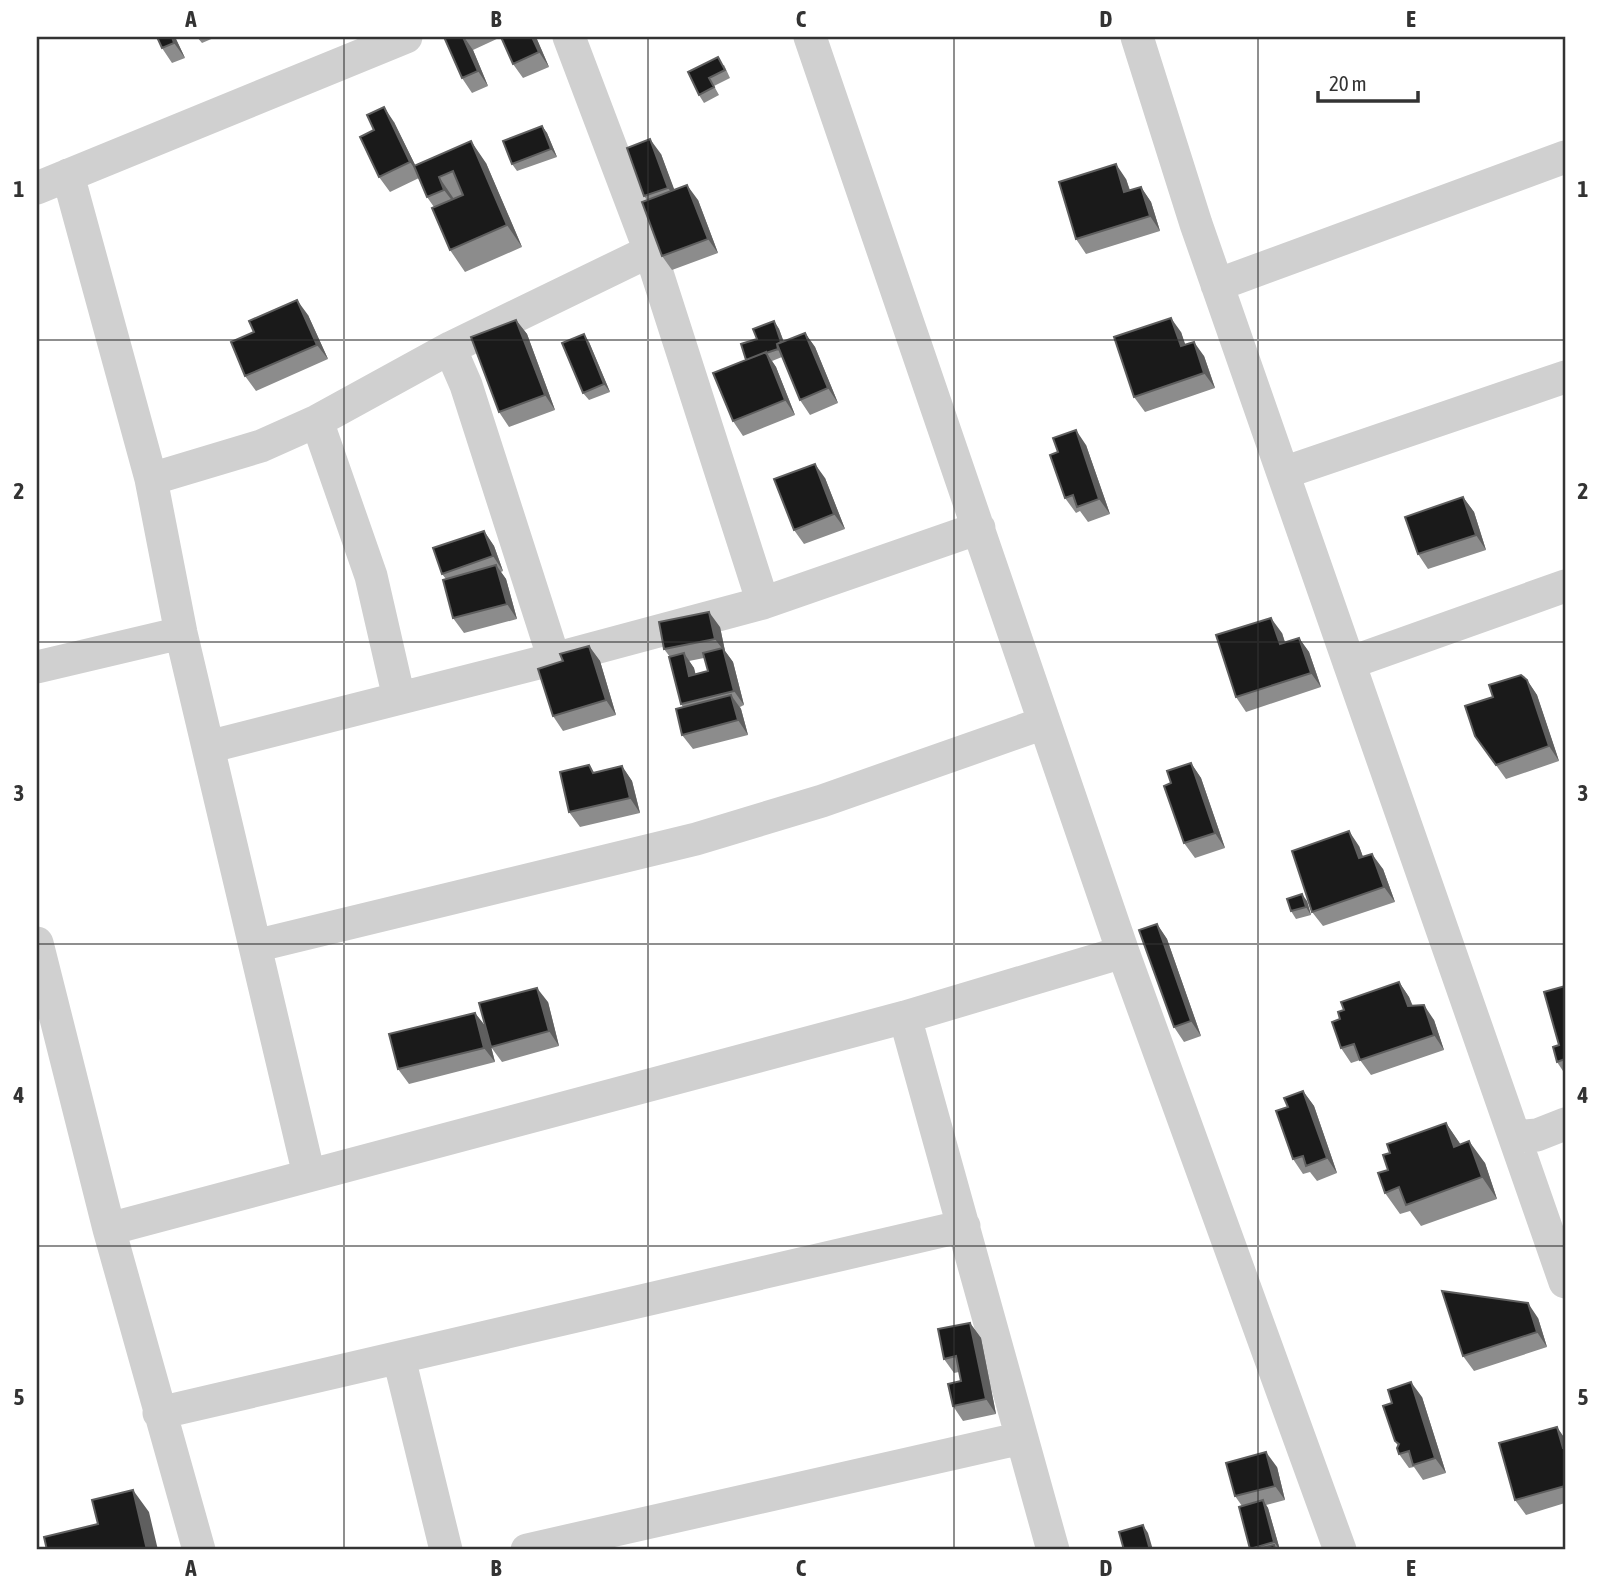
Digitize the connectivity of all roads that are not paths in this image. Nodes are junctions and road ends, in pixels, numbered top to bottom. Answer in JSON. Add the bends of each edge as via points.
{"nodes":[{"id":1,"x":406,"y":37,"type":"edge"},
{"id":2,"x":569,"y":37,"type":"edge"},
{"id":3,"x":810,"y":37,"type":"edge"},
{"id":4,"x":1137,"y":37,"type":"edge"},
{"id":5,"x":1565,"y":158,"type":"edge"},
{"id":6,"x":68,"y":175,"type":"junction"},
{"id":7,"x":37,"y":188,"type":"edge"},
{"id":8,"x":650,"y":251,"type":"junction"},
{"id":9,"x":1217,"y":285,"type":"junction"},
{"id":10,"x":450,"y":348,"type":"junction"},
{"id":11,"x":1565,"y":377,"type":"edge"},
{"id":12,"x":317,"y":421,"type":"junction"},
{"id":13,"x":1283,"y":473,"type":"junction"},
{"id":14,"x":151,"y":479,"type":"junction"},
{"id":15,"x":979,"y":527,"type":"junction"},
{"id":16,"x":1565,"y":586,"type":"edge"},
{"id":17,"x":762,"y":603,"type":"junction"},
{"id":18,"x":181,"y":634,"type":"junction"},
{"id":19,"x":554,"y":659,"type":"junction"},
{"id":20,"x":1349,"y":663,"type":"junction"},
{"id":21,"x":37,"y":667,"type":"edge"},
{"id":22,"x":399,"y":698,"type":"junction"},
{"id":23,"x":1044,"y":723,"type":"junction"},
{"id":24,"x":208,"y":747,"type":"junction"},
{"id":25,"x":37,"y":943,"type":"edge"},
{"id":26,"x":255,"y":946,"type":"junction"},
{"id":27,"x":1123,"y":952,"type":"junction"},
{"id":28,"x":905,"y":1017,"type":"junction"},
{"id":29,"x":47,"y":1031,"type":"edge"},
{"id":30,"x":1565,"y":1124,"type":"edge"},
{"id":31,"x":1515,"y":1138,"type":"junction"},
{"id":32,"x":309,"y":1175,"type":"junction"},
{"id":33,"x":964,"y":1226,"type":"junction"},
{"id":34,"x":109,"y":1229,"type":"junction"},
{"id":35,"x":1565,"y":1282,"type":"edge"},
{"id":36,"x":398,"y":1358,"type":"junction"},
{"id":37,"x":159,"y":1413,"type":"junction"},
{"id":38,"x":1022,"y":1438,"type":"junction"},
{"id":39,"x":200,"y":1550,"type":"edge"},
{"id":40,"x":446,"y":1550,"type":"edge"},
{"id":41,"x":527,"y":1550,"type":"edge"},
{"id":42,"x":1053,"y":1550,"type":"edge"},
{"id":43,"x":1340,"y":1550,"type":"edge"}],
"edges":[{"from":1,"to":6,"type":"street"},
{"from":2,"to":8,"type":"street"},
{"from":3,"to":15,"type":"street"},
{"from":4,"to":9,"type":"street"},
{"from":5,"to":9,"type":"street"},
{"from":6,"to":7,"type":"street"},
{"from":6,"to":14,"type":"street"},
{"from":8,"to":10,"type":"street"},
{"from":8,"to":17,"type":"street"},
{"from":9,"to":13,"type":"street"},
{"from":10,"to":12,"type":"street"},
{"from":10,"to":19,"type":"street"},
{"from":11,"to":13,"type":"street"},
{"from":12,"to":14,"type":"street","via":[[261,446]]},
{"from":12,"to":22,"type":"street","via":[[371,576]]},
{"from":13,"to":20,"type":"street"},
{"from":14,"to":18,"type":"street"},
{"from":15,"to":17,"type":"street"},
{"from":15,"to":23,"type":"street"},
{"from":16,"to":20,"type":"street"},
{"from":17,"to":19,"type":"street"},
{"from":18,"to":21,"type":"street"},
{"from":18,"to":24,"type":"street"},
{"from":19,"to":22,"type":"street"},
{"from":20,"to":31,"type":"street"},
{"from":22,"to":24,"type":"street"},
{"from":23,"to":26,"type":"street","via":[[822,801],[696,839]]},
{"from":23,"to":27,"type":"street"},
{"from":24,"to":26,"type":"street"},
{"from":25,"to":29,"type":"street"},
{"from":26,"to":32,"type":"street"},
{"from":27,"to":28,"type":"street"},
{"from":27,"to":43,"type":"street"},
{"from":28,"to":32,"type":"street"},
{"from":28,"to":33,"type":"street"},
{"from":29,"to":34,"type":"street"},
{"from":30,"to":31,"type":"street"},
{"from":31,"to":35,"type":"street"},
{"from":32,"to":34,"type":"street"},
{"from":33,"to":36,"type":"street"},
{"from":33,"to":38,"type":"street"},
{"from":34,"to":37,"type":"street"},
{"from":36,"to":37,"type":"street"},
{"from":36,"to":40,"type":"street"},
{"from":37,"to":39,"type":"street"},
{"from":38,"to":41,"type":"street"},
{"from":38,"to":42,"type":"street"}]}
